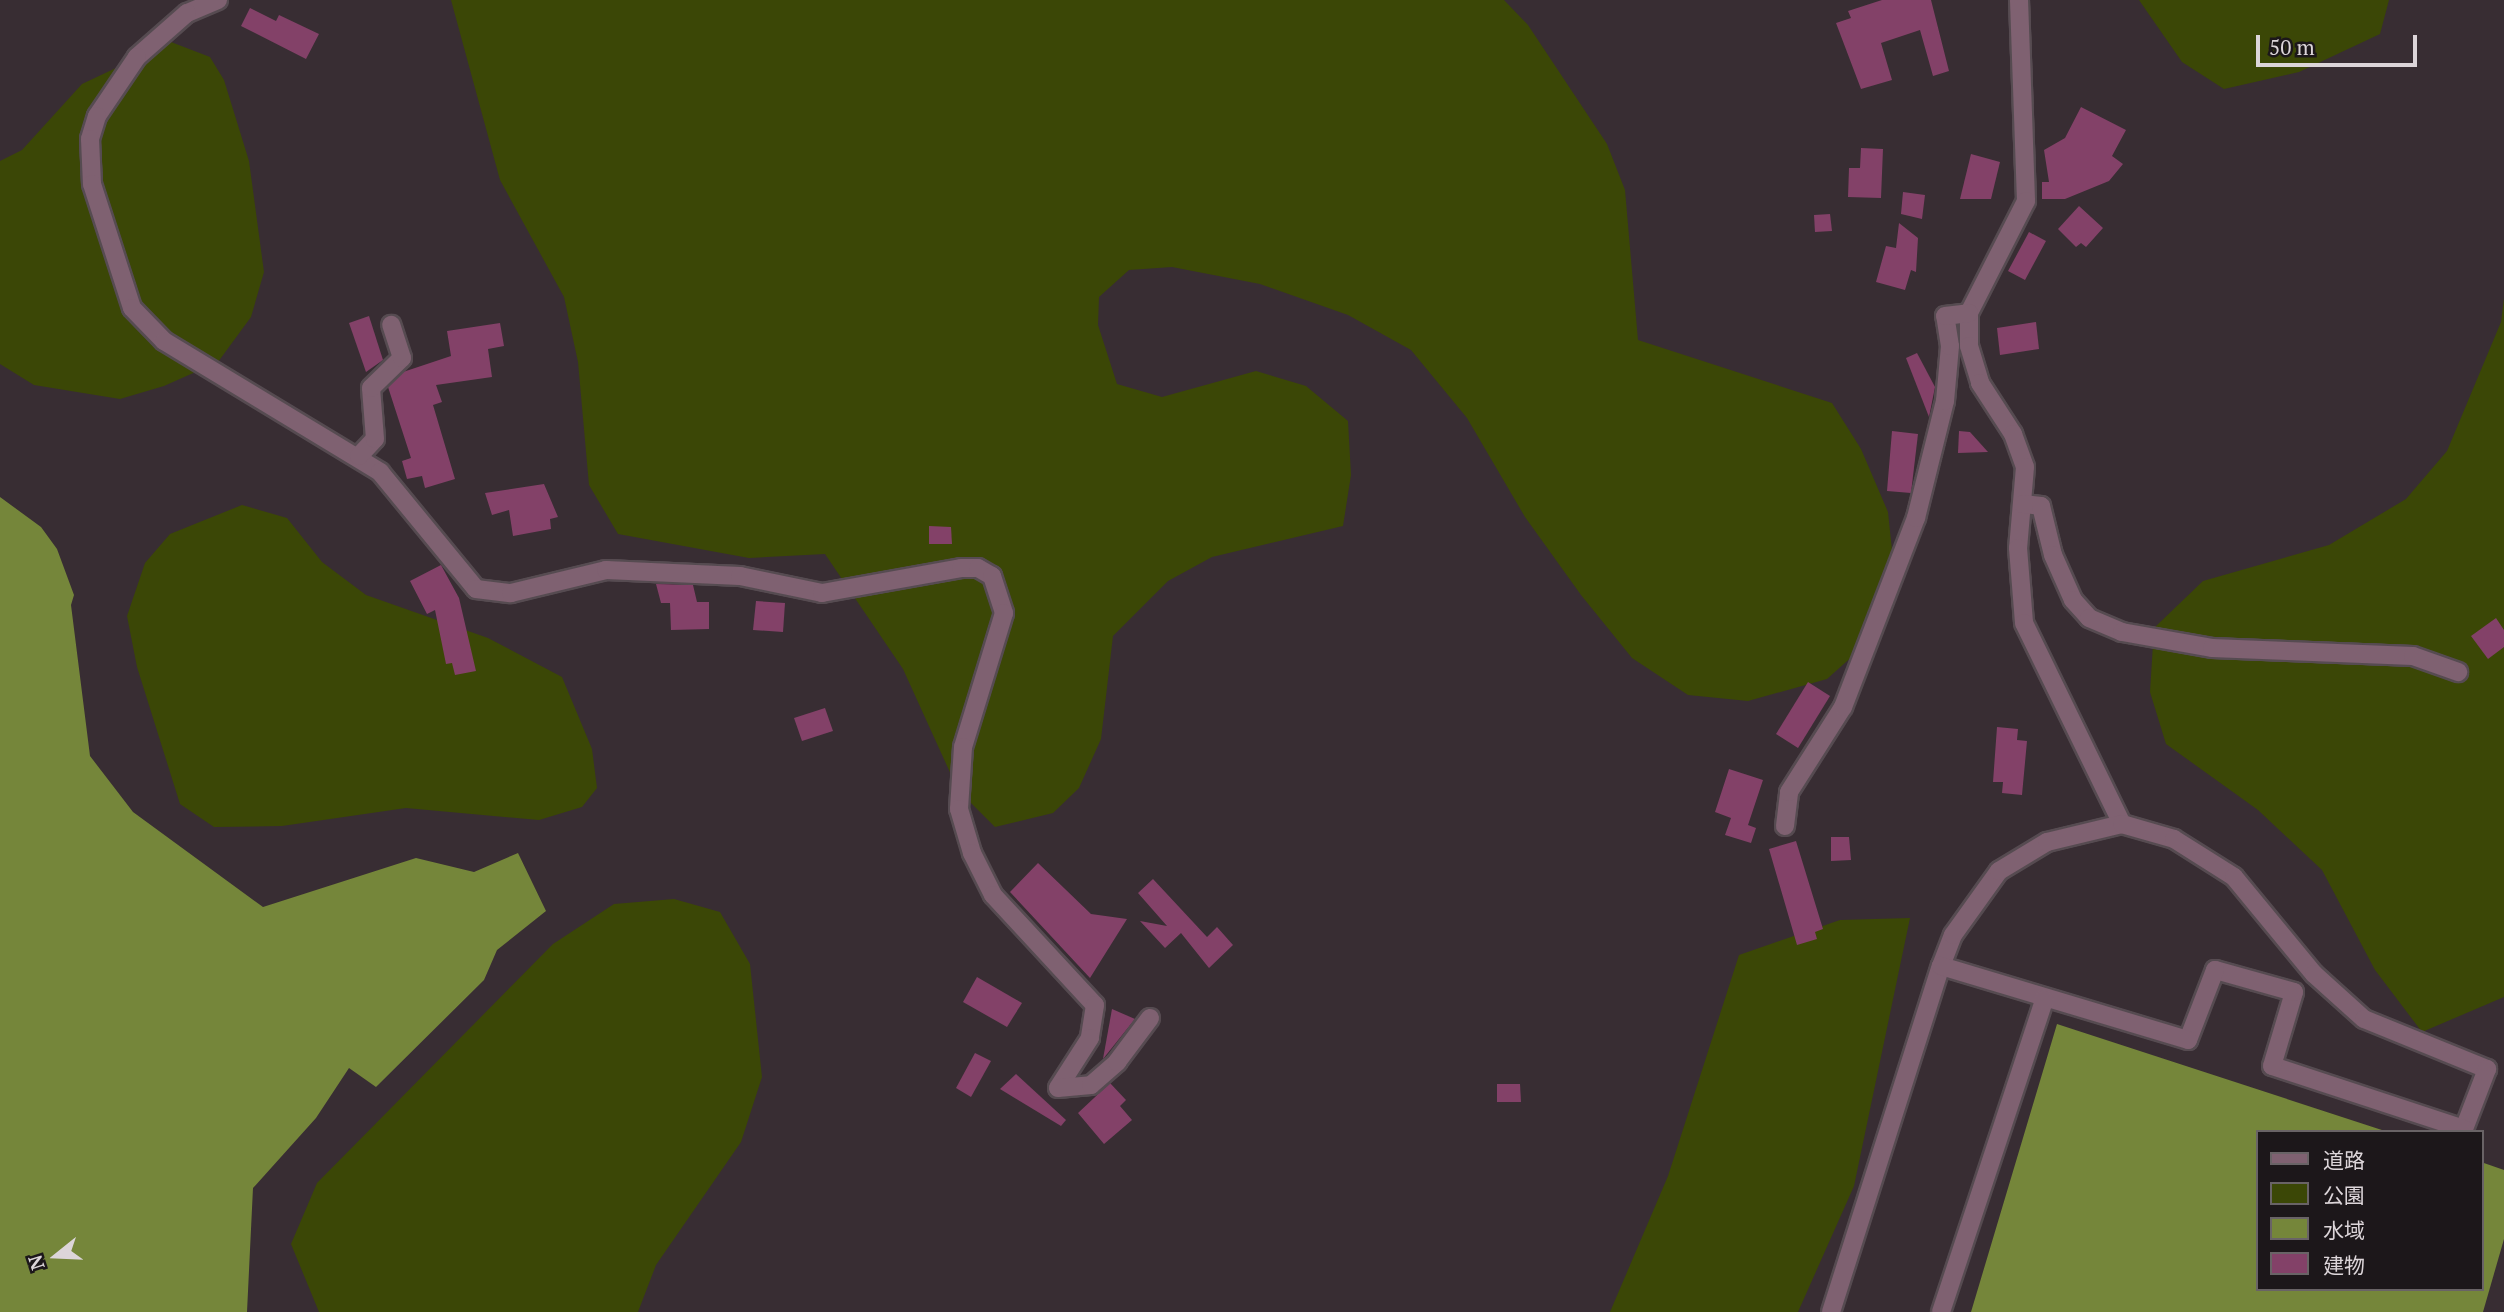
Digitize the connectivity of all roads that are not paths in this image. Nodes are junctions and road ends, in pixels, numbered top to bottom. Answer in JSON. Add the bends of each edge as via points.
{"nodes":[{"id":1,"x":218,"y":0,"type":"edge"},
{"id":2,"x":2019,"y":0,"type":"edge"},
{"id":3,"x":1969,"y":313,"type":"junction"},
{"id":4,"x":391,"y":326,"type":"dead end"},
{"id":5,"x":359,"y":456,"type":"junction"},
{"id":6,"x":2023,"y":504,"type":"junction"},
{"id":7,"x":2458,"y":671,"type":"dead end"},
{"id":8,"x":2122,"y":824,"type":"junction"},
{"id":9,"x":1785,"y":826,"type":"dead end"},
{"id":10,"x":1941,"y":966,"type":"junction"},
{"id":11,"x":2314,"y":974,"type":"junction"},
{"id":12,"x":2294,"y":992,"type":"junction"},
{"id":13,"x":2044,"y":1000,"type":"junction"},
{"id":14,"x":1150,"y":1018,"type":"dead end"},
{"id":15,"x":1831,"y":1312,"type":"edge"},
{"id":16,"x":1941,"y":1312,"type":"edge"}],
"edges":[{"from":1,"to":5,"type":"street","via":[[187,13],[137,57],[97,116],[89,161],[108,246],[132,308],[164,341]]},
{"from":2,"to":3,"type":"street","via":[[2026,201]]},
{"from":3,"to":6,"type":"street","via":[[1969,345],[1980,383],[2013,434],[2025,467]]},
{"from":3,"to":9,"type":"street","via":[[1945,316],[1950,346],[1945,401],[1916,518],[1843,707],[1790,792]]},
{"from":4,"to":5,"type":"street","via":[[402,358],[371,388],[374,439]]},
{"from":5,"to":14,"type":"street","via":[[380,472],[447,560],[476,589],[489,593],[511,593],[606,570],[740,576],[822,593],[961,568],[992,576],[1003,613],[963,747],[958,809],[971,853],[993,895],[1095,1006],[1090,1038],[1058,1088],[1091,1085],[1117,1062]]},
{"from":6,"to":7,"type":"street","via":[[2041,506],[2053,555],[2073,600],[2089,618],[2122,632],[2211,648],[2413,656]]},
{"from":6,"to":8,"type":"street","via":[[2018,548],[2024,623]]},
{"from":8,"to":10,"type":"street","via":[[2047,842],[1998,871],[1972,902]]},
{"from":8,"to":11,"type":"street","via":[[2174,839],[2234,877]]},
{"from":10,"to":13,"type":"street"},
{"from":10,"to":15,"type":"street"},
{"from":11,"to":12,"type":"street"},
{"from":11,"to":12,"type":"street","via":[[2364,1019],[2487,1069],[2464,1129],[2272,1066]]},
{"from":12,"to":13,"type":"street","via":[[2215,970],[2188,1040]]},
{"from":13,"to":16,"type":"street"}]}
